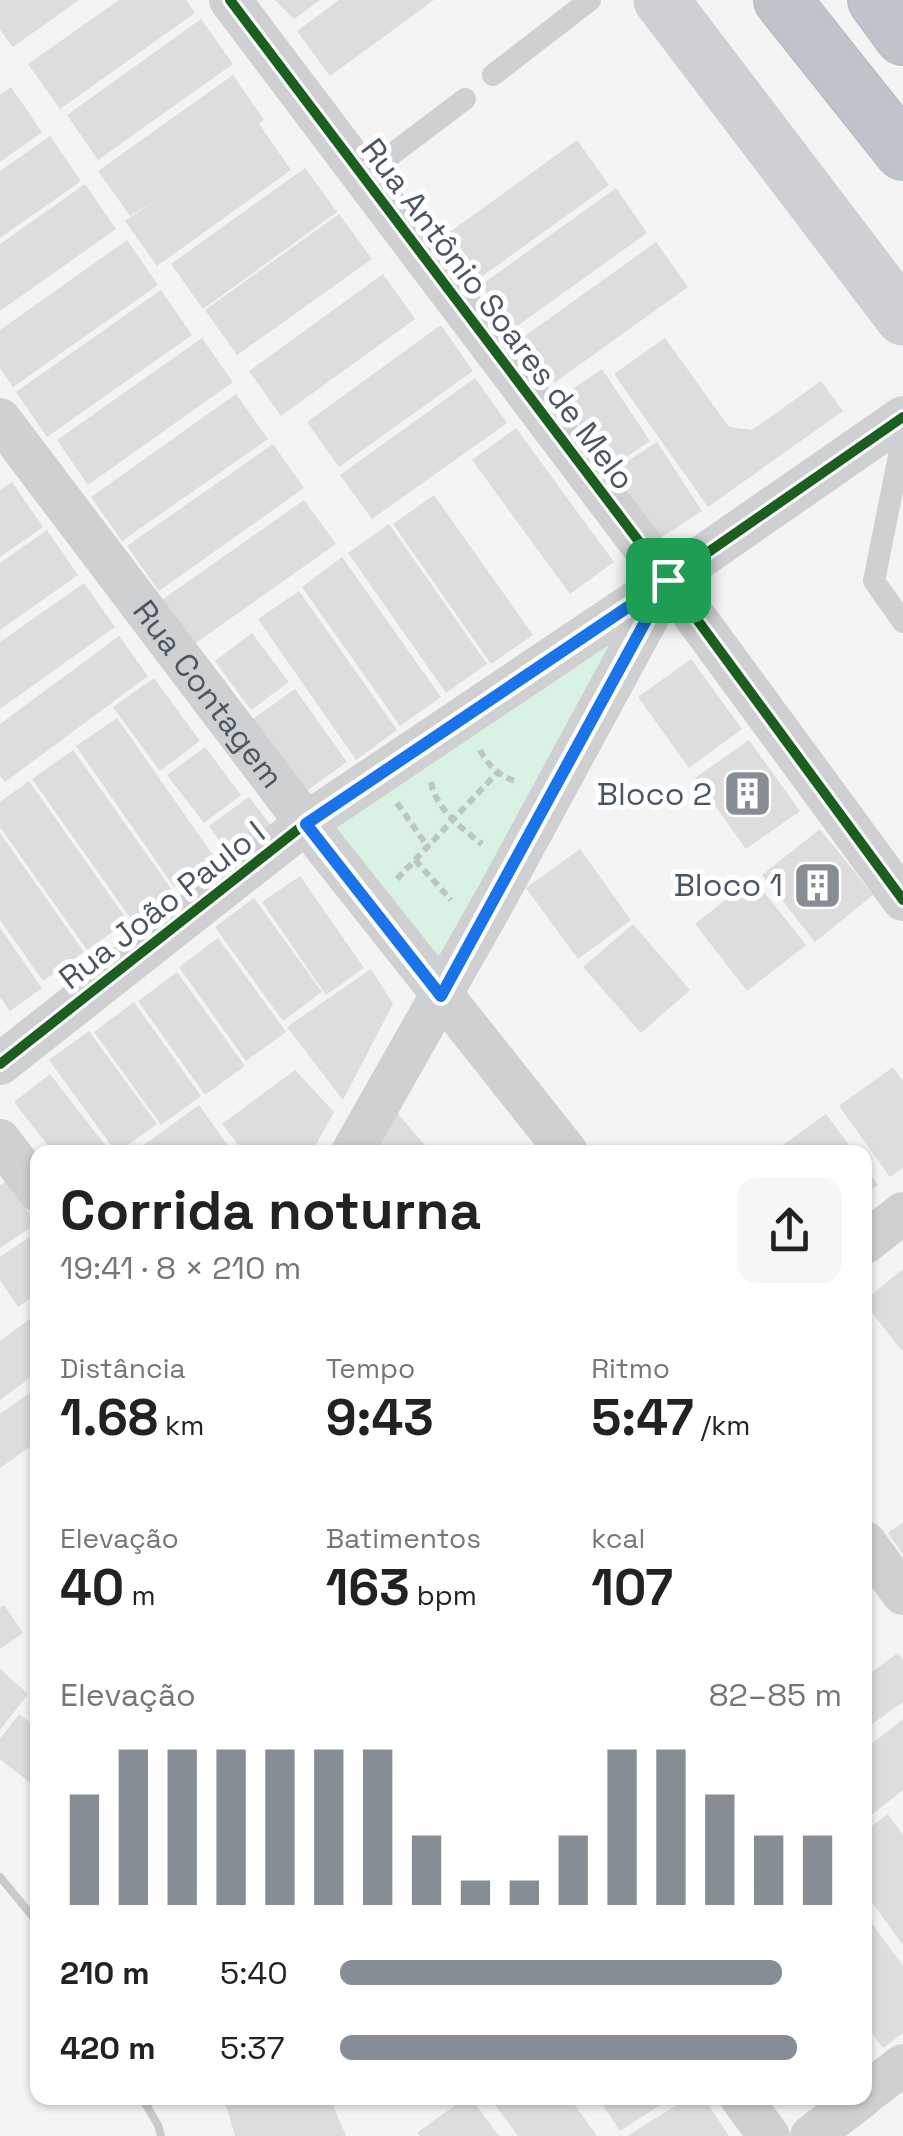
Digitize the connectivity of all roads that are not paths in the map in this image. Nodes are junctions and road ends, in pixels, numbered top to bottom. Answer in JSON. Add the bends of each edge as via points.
{"nodes":[{"id":1,"x":230,"y":0,"type":"edge"},
{"id":2,"x":590,"y":0,"type":"edge"},
{"id":3,"x":661,"y":0,"type":"edge"},
{"id":4,"x":782,"y":0,"type":"edge"},
{"id":5,"x":876,"y":0,"type":"edge"},
{"id":6,"x":903,"y":37,"type":"edge"},
{"id":7,"x":493,"y":75,"type":"dead end"},
{"id":8,"x":465,"y":99,"type":"dead end"},
{"id":9,"x":903,"y":152,"type":"edge"},
{"id":10,"x":363,"y":176,"type":"junction"},
{"id":11,"x":903,"y":318,"type":"edge"},
{"id":12,"x":903,"y":416,"type":"edge"},
{"id":13,"x":0,"y":420,"type":"edge"},
{"id":14,"x":903,"y":436,"type":"edge"},
{"id":15,"x":668,"y":580,"type":"junction"},
{"id":16,"x":903,"y":622,"type":"edge"},
{"id":17,"x":306,"y":824,"type":"junction"},
{"id":18,"x":903,"y":900,"type":"edge"},
{"id":19,"x":441,"y":996,"type":"junction"},
{"id":20,"x":0,"y":1064,"type":"edge"},
{"id":21,"x":0,"y":1140,"type":"edge"},
{"id":22,"x":356,"y":1145,"type":"edge"},
{"id":23,"x":561,"y":1145,"type":"edge"},
{"id":24,"x":30,"y":1180,"type":"edge"},
{"id":25,"x":903,"y":1213,"type":"edge"},
{"id":26,"x":872,"y":1237,"type":"edge"},
{"id":27,"x":872,"y":1552,"type":"edge"},
{"id":28,"x":903,"y":1594,"type":"edge"},
{"id":29,"x":903,"y":2065,"type":"edge"},
{"id":30,"x":872,"y":2089,"type":"edge"},
{"id":31,"x":746,"y":2105,"type":"edge"},
{"id":32,"x":851,"y":2105,"type":"edge"},
{"id":33,"x":768,"y":2136,"type":"edge"},
{"id":34,"x":810,"y":2136,"type":"edge"}],
"edges":[{"from":1,"to":10,"type":"street","name":"Rua Antônio Soares de Melo"},
{"from":2,"to":7,"type":"lane"},
{"from":3,"to":11,"type":"main road"},
{"from":4,"to":9,"type":"highway"},
{"from":5,"to":6,"type":"highway"},
{"from":8,"to":10,"type":"lane"},
{"from":10,"to":15,"type":"street","name":"Rua Antônio Soares de Melo"},
{"from":12,"to":15,"type":"street","name":"Rua João Paulo I"},
{"from":13,"to":17,"type":"street","name":"Rua Contagem"},
{"from":14,"to":16,"type":"lane","via":[[874,581]]},
{"from":15,"to":17,"type":"street","name":"Rua João Paulo I"},
{"from":15,"to":18,"type":"street","name":"Rua Antônio Soares de Melo"},
{"from":15,"to":19,"type":"street"},
{"from":17,"to":19,"type":"street","name":"Rua Contagem"},
{"from":17,"to":20,"type":"street","name":"Rua João Paulo I"},
{"from":19,"to":22,"type":"street"},
{"from":19,"to":23,"type":"street","name":"Rua Contagem"},
{"from":21,"to":24,"type":"street"},
{"from":25,"to":26,"type":"street"},
{"from":27,"to":28,"type":"street"},
{"from":29,"to":30,"type":"street"},
{"from":31,"to":33,"type":"street"},
{"from":32,"to":34,"type":"street"}]}
